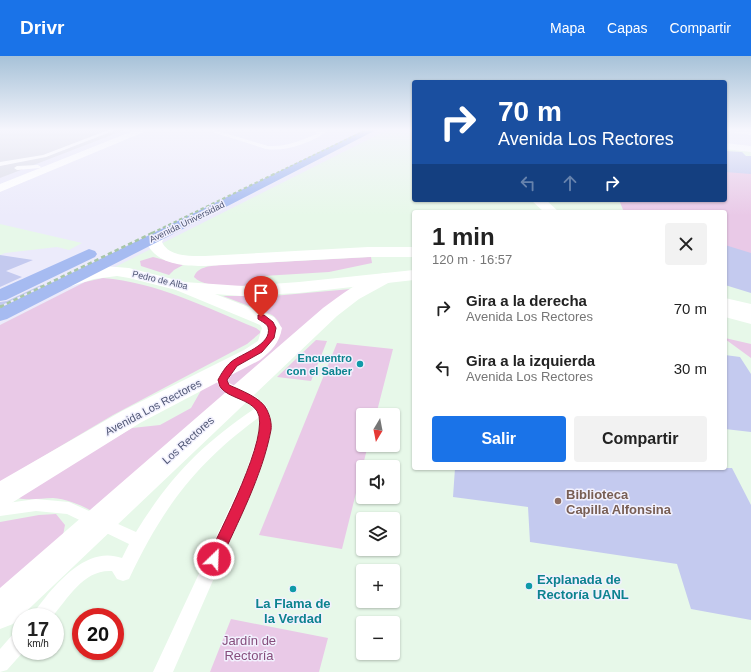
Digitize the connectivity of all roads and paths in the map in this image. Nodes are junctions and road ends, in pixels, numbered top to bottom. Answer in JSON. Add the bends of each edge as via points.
{"nodes":[{"id":1,"x":34,"y":158,"type":"edge"},
{"id":2,"x":62,"y":158,"type":"edge"},
{"id":3,"x":75,"y":158,"type":"edge"},
{"id":4,"x":307,"y":158,"type":"edge"},
{"id":5,"x":0,"y":164,"type":"edge"},
{"id":6,"x":38,"y":167,"type":"junction"},
{"id":7,"x":0,"y":170,"type":"edge"},
{"id":8,"x":0,"y":182,"type":"edge"},
{"id":9,"x":0,"y":188,"type":"edge"},
{"id":10,"x":540,"y":202,"type":"edge"},
{"id":11,"x":550,"y":210,"type":"edge"},
{"id":12,"x":153,"y":232,"type":"junction"},
{"id":13,"x":104,"y":248,"type":"dead end"},
{"id":14,"x":412,"y":252,"type":"edge"},
{"id":15,"x":205,"y":261,"type":"junction"},
{"id":16,"x":412,"y":275,"type":"edge"},
{"id":17,"x":384,"y":278,"type":"junction"},
{"id":18,"x":182,"y":286,"type":"junction"},
{"id":19,"x":53,"y":289,"type":"junction"},
{"id":20,"x":0,"y":296,"type":"edge"},
{"id":21,"x":727,"y":304,"type":"edge"},
{"id":22,"x":751,"y":310,"type":"edge"},
{"id":23,"x":727,"y":312,"type":"edge"},
{"id":24,"x":0,"y":315,"type":"edge"},
{"id":25,"x":751,"y":318,"type":"edge"},
{"id":26,"x":727,"y":326,"type":"edge"},
{"id":27,"x":751,"y":332,"type":"edge"},
{"id":28,"x":234,"y":364,"type":"junction"},
{"id":29,"x":240,"y":394,"type":"junction"},
{"id":30,"x":262,"y":409,"type":"junction"},
{"id":31,"x":0,"y":495,"type":"edge"},
{"id":32,"x":0,"y":510,"type":"edge"},
{"id":33,"x":98,"y":521,"type":"junction"},
{"id":34,"x":138,"y":541,"type":"junction"},
{"id":35,"x":49,"y":608,"type":"edge"},
{"id":36,"x":0,"y":611,"type":"edge"},
{"id":37,"x":12,"y":650,"type":"edge"},
{"id":38,"x":0,"y":663,"type":"edge"},
{"id":39,"x":163,"y":672,"type":"edge"}],
"edges":[{"from":1,"to":5,"type":"lane"},
{"from":2,"to":6,"type":"street"},
{"from":3,"to":9,"type":"street"},
{"from":4,"to":12,"type":"highway","name":"Avenida Universidad"},
{"from":6,"to":7,"type":"lane"},
{"from":6,"to":8,"type":"street"},
{"from":10,"to":11,"type":"street"},
{"from":12,"to":15,"type":"street","via":[[156,248],[160,252],[177,258]]},
{"from":12,"to":19,"type":"highway","name":"Avenida Universidad"},
{"from":13,"to":20,"type":"highway"},
{"from":14,"to":15,"type":"street"},
{"from":15,"to":18,"type":"street","via":[[182,273],[179,281]]},
{"from":16,"to":17,"type":"street","name":"Pedro de Alba"},
{"from":17,"to":18,"type":"street","name":"Pedro de Alba","via":[[274,290],[218,290]]},
{"from":17,"to":29,"type":"street","name":"Los Rectores","via":[[330,312]]},
{"from":18,"to":19,"type":"street","name":"Pedro de Alba","via":[[135,274],[109,271],[86,274]]},
{"from":18,"to":28,"type":"street","name":"Avenida Los Rectores","via":[[261,317],[270,324],[272,332],[264,345]]},
{"from":19,"to":24,"type":"highway","name":"Avenida Universidad"},
{"from":21,"to":22,"type":"street"},
{"from":23,"to":25,"type":"street"},
{"from":26,"to":27,"type":"street"},
{"from":28,"to":29,"type":"lane","via":[[222,382],[225,387]]},
{"from":28,"to":31,"type":"street","name":"Avenida Los Rectores","via":[[131,417]]},
{"from":29,"to":30,"type":"lane"},
{"from":29,"to":33,"type":"street","name":"Los Rectores"},
{"from":30,"to":34,"type":"lane","via":[[215,446],[178,484]]},
{"from":30,"to":39,"type":"lane","via":[[266,429],[252,475]]},
{"from":32,"to":33,"type":"lane","via":[[36,505],[58,506]]},
{"from":33,"to":34,"type":"lane"},
{"from":33,"to":36,"type":"street","name":"Los Rectores"},
{"from":34,"to":35,"type":"lane","via":[[123,573],[116,564],[108,562],[92,567],[78,574]]},
{"from":37,"to":38,"type":"lane"}]}
